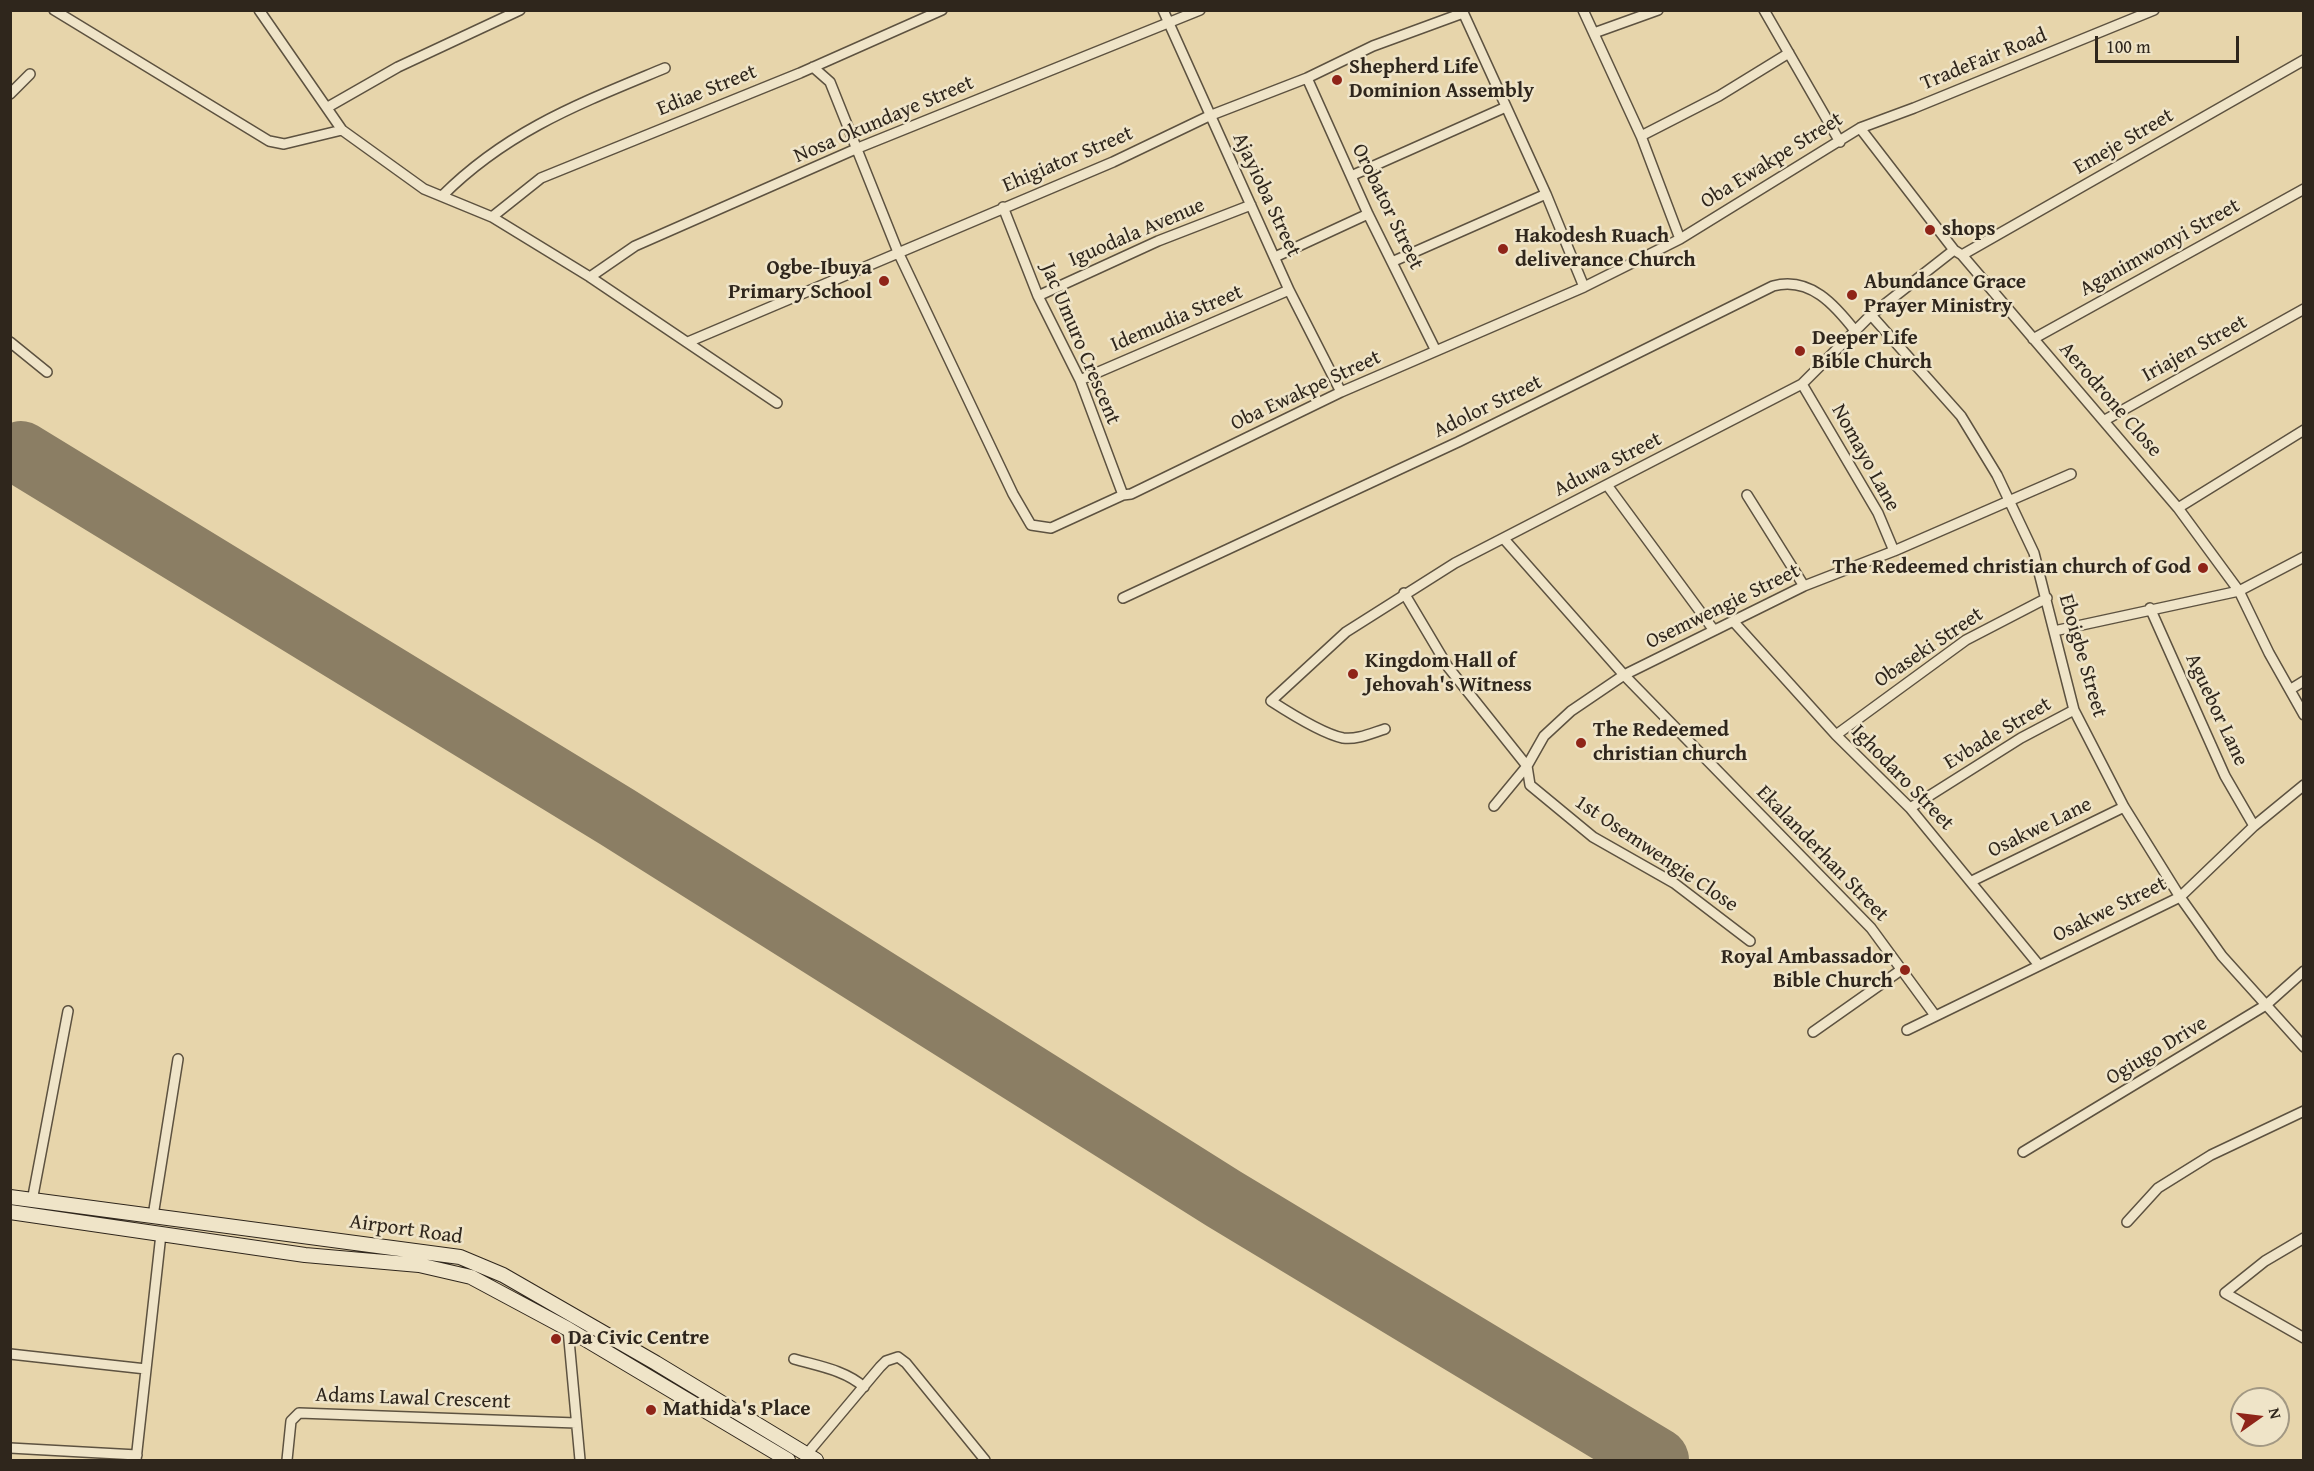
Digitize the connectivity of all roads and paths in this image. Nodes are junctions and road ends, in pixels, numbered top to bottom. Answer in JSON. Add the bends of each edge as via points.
{"nodes":[{"id":1,"x":54,"y":10,"type":"edge"},
{"id":2,"x":259,"y":10,"type":"edge"},
{"id":3,"x":942,"y":10,"type":"edge"},
{"id":4,"x":1163,"y":10,"type":"edge"},
{"id":5,"x":1200,"y":10,"type":"edge"},
{"id":6,"x":1583,"y":10,"type":"edge"},
{"id":7,"x":1658,"y":10,"type":"edge"},
{"id":8,"x":1764,"y":10,"type":"edge"},
{"id":9,"x":2154,"y":10,"type":"edge"},
{"id":10,"x":520,"y":11,"type":"edge"},
{"id":11,"x":1463,"y":12,"type":"edge"},
{"id":12,"x":1170,"y":24,"type":"junction"},
{"id":13,"x":1594,"y":33,"type":"junction"},
{"id":14,"x":1789,"y":53,"type":"junction"},
{"id":15,"x":2304,"y":60,"type":"edge"},
{"id":16,"x":813,"y":67,"type":"junction"},
{"id":17,"x":665,"y":68,"type":"dead end"},
{"id":18,"x":30,"y":74,"type":"dead end"},
{"id":19,"x":1307,"y":78,"type":"junction"},
{"id":20,"x":10,"y":94,"type":"edge"},
{"id":21,"x":328,"y":107,"type":"junction"},
{"id":22,"x":1506,"y":107,"type":"junction"},
{"id":23,"x":1209,"y":116,"type":"junction"},
{"id":24,"x":1860,"y":128,"type":"junction"},
{"id":25,"x":342,"y":130,"type":"junction"},
{"id":26,"x":1641,"y":136,"type":"junction"},
{"id":27,"x":1840,"y":142,"type":"junction"},
{"id":28,"x":858,"y":148,"type":"junction"},
{"id":29,"x":1351,"y":176,"type":"junction"},
{"id":30,"x":2304,"y":189,"type":"edge"},
{"id":31,"x":1546,"y":194,"type":"junction"},
{"id":32,"x":442,"y":196,"type":"junction"},
{"id":33,"x":1251,"y":205,"type":"junction"},
{"id":34,"x":1003,"y":207,"type":"junction"},
{"id":35,"x":1368,"y":214,"type":"junction"},
{"id":36,"x":492,"y":217,"type":"junction"},
{"id":37,"x":1680,"y":239,"type":"junction"},
{"id":38,"x":898,"y":252,"type":"junction"},
{"id":39,"x":1958,"y":253,"type":"junction"},
{"id":40,"x":1275,"y":257,"type":"junction"},
{"id":41,"x":1394,"y":261,"type":"junction"},
{"id":42,"x":590,"y":277,"type":"junction"},
{"id":43,"x":1584,"y":286,"type":"junction"},
{"id":44,"x":1289,"y":290,"type":"junction"},
{"id":45,"x":1038,"y":296,"type":"junction"},
{"id":46,"x":2304,"y":309,"type":"edge"},
{"id":47,"x":1871,"y":315,"type":"junction"},
{"id":48,"x":1856,"y":332,"type":"junction"},
{"id":49,"x":2033,"y":339,"type":"junction"},
{"id":50,"x":10,"y":342,"type":"edge"},
{"id":51,"x":688,"y":342,"type":"junction"},
{"id":52,"x":1436,"y":351,"type":"junction"},
{"id":53,"x":47,"y":372,"type":"dead end"},
{"id":54,"x":1080,"y":380,"type":"junction"},
{"id":55,"x":1802,"y":384,"type":"junction"},
{"id":56,"x":1341,"y":392,"type":"junction"},
{"id":57,"x":777,"y":403,"type":"dead end"},
{"id":58,"x":2105,"y":420,"type":"junction"},
{"id":59,"x":2304,"y":430,"type":"edge"},
{"id":60,"x":2071,"y":474,"type":"dead end"},
{"id":61,"x":1607,"y":485,"type":"junction"},
{"id":62,"x":1123,"y":495,"type":"junction"},
{"id":63,"x":1747,"y":495,"type":"dead end"},
{"id":64,"x":2011,"y":501,"type":"junction"},
{"id":65,"x":2178,"y":508,"type":"junction"},
{"id":66,"x":1504,"y":539,"type":"junction"},
{"id":67,"x":1894,"y":552,"type":"junction"},
{"id":68,"x":2304,"y":557,"type":"edge"},
{"id":69,"x":1804,"y":586,"type":"junction"},
{"id":70,"x":2239,"y":591,"type":"junction"},
{"id":71,"x":1404,"y":593,"type":"junction"},
{"id":72,"x":1123,"y":598,"type":"dead end"},
{"id":73,"x":2047,"y":598,"type":"junction"},
{"id":74,"x":2150,"y":608,"type":"junction"},
{"id":75,"x":1733,"y":621,"type":"junction"},
{"id":76,"x":1713,"y":629,"type":"junction"},
{"id":77,"x":2054,"y":631,"type":"junction"},
{"id":78,"x":1624,"y":675,"type":"junction"},
{"id":79,"x":2304,"y":681,"type":"edge"},
{"id":80,"x":2291,"y":689,"type":"junction"},
{"id":81,"x":2074,"y":710,"type":"junction"},
{"id":82,"x":2304,"y":715,"type":"edge"},
{"id":83,"x":1385,"y":729,"type":"dead end"},
{"id":84,"x":1836,"y":735,"type":"junction"},
{"id":85,"x":1527,"y":766,"type":"junction"},
{"id":86,"x":2304,"y":785,"type":"edge"},
{"id":87,"x":1494,"y":806,"type":"dead end"},
{"id":88,"x":2124,"y":807,"type":"junction"},
{"id":89,"x":1910,"y":808,"type":"junction"},
{"id":90,"x":2253,"y":826,"type":"junction"},
{"id":91,"x":1972,"y":881,"type":"junction"},
{"id":92,"x":2180,"y":897,"type":"junction"},
{"id":93,"x":1750,"y":941,"type":"dead end"},
{"id":94,"x":2038,"y":964,"type":"junction"},
{"id":95,"x":1901,"y":970,"type":"junction"},
{"id":96,"x":2304,"y":971,"type":"edge"},
{"id":97,"x":2266,"y":1005,"type":"junction"},
{"id":98,"x":68,"y":1011,"type":"dead end"},
{"id":99,"x":1935,"y":1014,"type":"junction"},
{"id":100,"x":1907,"y":1030,"type":"dead end"},
{"id":101,"x":1813,"y":1032,"type":"dead end"},
{"id":102,"x":2304,"y":1047,"type":"edge"},
{"id":103,"x":178,"y":1059,"type":"dead end"},
{"id":104,"x":2304,"y":1111,"type":"edge"},
{"id":105,"x":2023,"y":1152,"type":"dead end"},
{"id":106,"x":10,"y":1197,"type":"edge"},
{"id":107,"x":32,"y":1201,"type":"junction"},
{"id":108,"x":10,"y":1212,"type":"edge"},
{"id":109,"x":153,"y":1216,"type":"junction"},
{"id":110,"x":2127,"y":1222,"type":"dead end"},
{"id":111,"x":161,"y":1234,"type":"junction"},
{"id":112,"x":2304,"y":1238,"type":"edge"},
{"id":113,"x":568,"y":1329,"type":"junction"},
{"id":114,"x":2304,"y":1338,"type":"edge"},
{"id":115,"x":10,"y":1354,"type":"edge"},
{"id":116,"x":794,"y":1359,"type":"dead end"},
{"id":117,"x":146,"y":1369,"type":"junction"},
{"id":118,"x":864,"y":1387,"type":"junction"},
{"id":119,"x":576,"y":1423,"type":"junction"},
{"id":120,"x":740,"y":1423,"type":"junction"},
{"id":121,"x":10,"y":1448,"type":"edge"},
{"id":122,"x":136,"y":1458,"type":"edge"},
{"id":123,"x":811,"y":1458,"type":"edge"},
{"id":124,"x":287,"y":1461,"type":"edge"},
{"id":125,"x":580,"y":1461,"type":"edge"},
{"id":126,"x":788,"y":1461,"type":"edge"},
{"id":127,"x":985,"y":1461,"type":"edge"}],
"edges":[{"from":1,"to":25,"type":"street","via":[[269,141],[284,144]]},
{"from":2,"to":21,"type":"street"},
{"from":3,"to":16,"type":"street","name":"Ediae Street"},
{"from":4,"to":12,"type":"street","name":"Ajayioba Street"},
{"from":5,"to":12,"type":"street","name":"Nosa Okundaye Street"},
{"from":6,"to":13,"type":"street"},
{"from":7,"to":13,"type":"street"},
{"from":8,"to":14,"type":"street"},
{"from":9,"to":24,"type":"street","name":"TradeFair Road"},
{"from":10,"to":21,"type":"street","via":[[399,67]]},
{"from":11,"to":19,"type":"street","name":"Ehigiator Street","via":[[1373,46]]},
{"from":11,"to":22,"type":"street"},
{"from":12,"to":23,"type":"street","name":"Ajayioba Street"},
{"from":12,"to":28,"type":"street","name":"Nosa Okundaye Street"},
{"from":13,"to":26,"type":"street"},
{"from":14,"to":26,"type":"street","via":[[1719,96]]},
{"from":14,"to":27,"type":"street"},
{"from":15,"to":39,"type":"street","name":"Emeje Street"},
{"from":16,"to":28,"type":"street","via":[[830,82]]},
{"from":16,"to":36,"type":"street","name":"Ediae Street","via":[[541,178]]},
{"from":17,"to":32,"type":"street","via":[[512,138]]},
{"from":18,"to":20,"type":"street"},
{"from":19,"to":23,"type":"street","name":"Ehigiator Street"},
{"from":19,"to":29,"type":"street","name":"Orobator Street"},
{"from":21,"to":25,"type":"street"},
{"from":22,"to":29,"type":"street"},
{"from":22,"to":31,"type":"street"},
{"from":23,"to":33,"type":"street","name":"Ajayioba Street"},
{"from":23,"to":34,"type":"street","name":"Ehigiator Street","via":[[1113,162]]},
{"from":24,"to":27,"type":"street","name":"Oba Ewakpe Street"},
{"from":24,"to":39,"type":"street","name":"Aerodrone Close"},
{"from":25,"to":32,"type":"street","via":[[424,189]]},
{"from":26,"to":37,"type":"street"},
{"from":27,"to":37,"type":"street","name":"Oba Ewakpe Street"},
{"from":28,"to":38,"type":"street"},
{"from":28,"to":42,"type":"street","name":"Nosa Okundaye Street","via":[[635,246]]},
{"from":29,"to":35,"type":"street","name":"Orobator Street"},
{"from":30,"to":49,"type":"street","name":"Aganimwonyi Street"},
{"from":31,"to":41,"type":"street"},
{"from":31,"to":43,"type":"street"},
{"from":32,"to":36,"type":"street"},
{"from":33,"to":40,"type":"street","name":"Ajayioba Street"},
{"from":33,"to":45,"type":"street","name":"Iguodala Avenue","via":[[1158,241]]},
{"from":34,"to":38,"type":"street","name":"Ehigiator Street"},
{"from":34,"to":45,"type":"street","name":"Jac Umuro Crescent"},
{"from":35,"to":40,"type":"street"},
{"from":35,"to":41,"type":"street","name":"Orobator Street"},
{"from":36,"to":42,"type":"street"},
{"from":37,"to":43,"type":"street","name":"Oba Ewakpe Street"},
{"from":38,"to":51,"type":"street","name":"Ehigiator Street"},
{"from":38,"to":62,"type":"street","name":"Oba Ewakpe Street","via":[[1013,494],[1032,525],[1051,528]]},
{"from":39,"to":47,"type":"street","name":"Aduwa Street"},
{"from":39,"to":49,"type":"street","name":"Aerodrone Close"},
{"from":40,"to":44,"type":"street","name":"Ajayioba Street"},
{"from":41,"to":52,"type":"street","name":"Orobator Street"},
{"from":42,"to":51,"type":"street"},
{"from":43,"to":52,"type":"street","name":"Oba Ewakpe Street"},
{"from":44,"to":54,"type":"street","name":"Idemudia Street"},
{"from":44,"to":56,"type":"street","name":"Ajayioba Street"},
{"from":45,"to":54,"type":"street","name":"Jac Umuro Crescent"},
{"from":46,"to":58,"type":"street","name":"Iriajen Street"},
{"from":47,"to":48,"type":"street","name":"Aduwa Street"},
{"from":47,"to":64,"type":"street","name":"Eboigbe Street","via":[[1961,416]]},
{"from":48,"to":55,"type":"street","name":"Aduwa Street"},
{"from":48,"to":72,"type":"street","name":"Adolor Street","via":[[1838,308],[1809,287],[1787,282],[1773,286],[1458,442]]},
{"from":49,"to":58,"type":"street","name":"Aerodrone Close"},
{"from":50,"to":53,"type":"street"},
{"from":51,"to":57,"type":"street"},
{"from":52,"to":56,"type":"street","name":"Oba Ewakpe Street"},
{"from":54,"to":62,"type":"street","name":"Jac Umuro Crescent"},
{"from":55,"to":61,"type":"street","name":"Aduwa Street"},
{"from":55,"to":67,"type":"street","name":"Nomayo Lane","via":[[1878,513]]},
{"from":56,"to":62,"type":"street","name":"Oba Ewakpe Street"},
{"from":58,"to":65,"type":"street","name":"Aerodrone Close"},
{"from":59,"to":65,"type":"street"},
{"from":60,"to":64,"type":"street","name":"Osemwengie Street"},
{"from":61,"to":66,"type":"street","name":"Aduwa Street"},
{"from":61,"to":76,"type":"street"},
{"from":63,"to":69,"type":"street"},
{"from":64,"to":67,"type":"street","name":"Osemwengie Street"},
{"from":64,"to":73,"type":"street","name":"Eboigbe Street","via":[[2034,553]]},
{"from":65,"to":70,"type":"street","name":"Aerodrone Close"},
{"from":66,"to":71,"type":"street","name":"Aduwa Street"},
{"from":66,"to":78,"type":"street","name":"Ekalanderhan Street"},
{"from":67,"to":69,"type":"street","name":"Osemwengie Street"},
{"from":68,"to":70,"type":"street"},
{"from":69,"to":75,"type":"street","name":"Osemwengie Street"},
{"from":70,"to":74,"type":"street"},
{"from":70,"to":80,"type":"street","name":"Aerodrone Close"},
{"from":71,"to":83,"type":"street","name":"Aduwa Street","via":[[1346,632],[1271,701],[1343,738]]},
{"from":71,"to":85,"type":"street","name":"1st Osemwengie Close","via":[[1448,667]]},
{"from":73,"to":77,"type":"street","name":"Eboigbe Street"},
{"from":73,"to":84,"type":"street","name":"Obaseki Street","via":[[1966,640]]},
{"from":74,"to":77,"type":"street"},
{"from":74,"to":90,"type":"street","name":"Aguebor Lane","via":[[2225,776]]},
{"from":75,"to":76,"type":"street","name":"Osemwengie Street"},
{"from":75,"to":84,"type":"street","name":"Ighodaro Street"},
{"from":76,"to":78,"type":"street","name":"Osemwengie Street"},
{"from":77,"to":81,"type":"street","name":"Eboigbe Street"},
{"from":78,"to":85,"type":"street","name":"Osemwengie Street","via":[[1571,711],[1544,736]]},
{"from":78,"to":95,"type":"street","name":"Ekalanderhan Street","via":[[1871,928]]},
{"from":79,"to":80,"type":"street"},
{"from":80,"to":82,"type":"street","name":"Aerodrone Close"},
{"from":81,"to":88,"type":"street","name":"Eboigbe Street"},
{"from":81,"to":89,"type":"street","name":"Evbade Street","via":[[2021,738]]},
{"from":84,"to":89,"type":"street","name":"Ighodaro Street"},
{"from":85,"to":87,"type":"street","name":"Osemwengie Street"},
{"from":85,"to":93,"type":"street","name":"1st Osemwengie Close","via":[[1530,785],[1593,837],[1674,883]]},
{"from":86,"to":90,"type":"street","name":"Osakwe Street"},
{"from":88,"to":91,"type":"street","name":"Osakwe Lane"},
{"from":88,"to":92,"type":"street","name":"Eboigbe Street"},
{"from":89,"to":91,"type":"street","name":"Ighodaro Street"},
{"from":90,"to":92,"type":"street","name":"Osakwe Street"},
{"from":91,"to":94,"type":"street","name":"Ighodaro Street"},
{"from":92,"to":94,"type":"street","name":"Osakwe Street"},
{"from":92,"to":97,"type":"street","name":"Eboigbe Street","via":[[2222,956]]},
{"from":94,"to":99,"type":"street","name":"Osakwe Street"},
{"from":95,"to":99,"type":"street","name":"Ekalanderhan Street"},
{"from":95,"to":101,"type":"street"},
{"from":96,"to":97,"type":"street","name":"Ogiugo Drive"},
{"from":97,"to":102,"type":"street","name":"Eboigbe Street"},
{"from":97,"to":105,"type":"street","name":"Ogiugo Drive"},
{"from":98,"to":107,"type":"street"},
{"from":99,"to":100,"type":"street","name":"Osakwe Street"},
{"from":103,"to":109,"type":"street"},
{"from":104,"to":110,"type":"street","via":[[2211,1155],[2158,1188]]},
{"from":106,"to":107,"type":"main road","name":"Airport Road"},
{"from":107,"to":109,"type":"main road","name":"Airport Road"},
{"from":108,"to":111,"type":"main road","name":"Airport Road"},
{"from":109,"to":120,"type":"main road","name":"Airport Road","via":[[460,1257],[502,1275]]},
{"from":111,"to":113,"type":"main road","name":"Airport Road","via":[[449,1270],[491,1285]]},
{"from":111,"to":117,"type":"street"},
{"from":112,"to":114,"type":"street","via":[[2265,1261],[2225,1293]]},
{"from":113,"to":119,"type":"street"},
{"from":113,"to":120,"type":"main road","name":"Airport Road"},
{"from":115,"to":117,"type":"street"},
{"from":116,"to":118,"type":"street","via":[[843,1373]]},
{"from":117,"to":122,"type":"street"},
{"from":118,"to":123,"type":"street"},
{"from":118,"to":127,"type":"street","via":[[886,1362],[898,1358]]},
{"from":119,"to":124,"type":"street","name":"Adams Lawal Crescent","via":[[299,1413],[291,1421]]},
{"from":119,"to":125,"type":"street"},
{"from":120,"to":123,"type":"main road","name":"Airport Road"},
{"from":120,"to":126,"type":"main road","name":"Airport Road"},
{"from":121,"to":122,"type":"street"}]}
